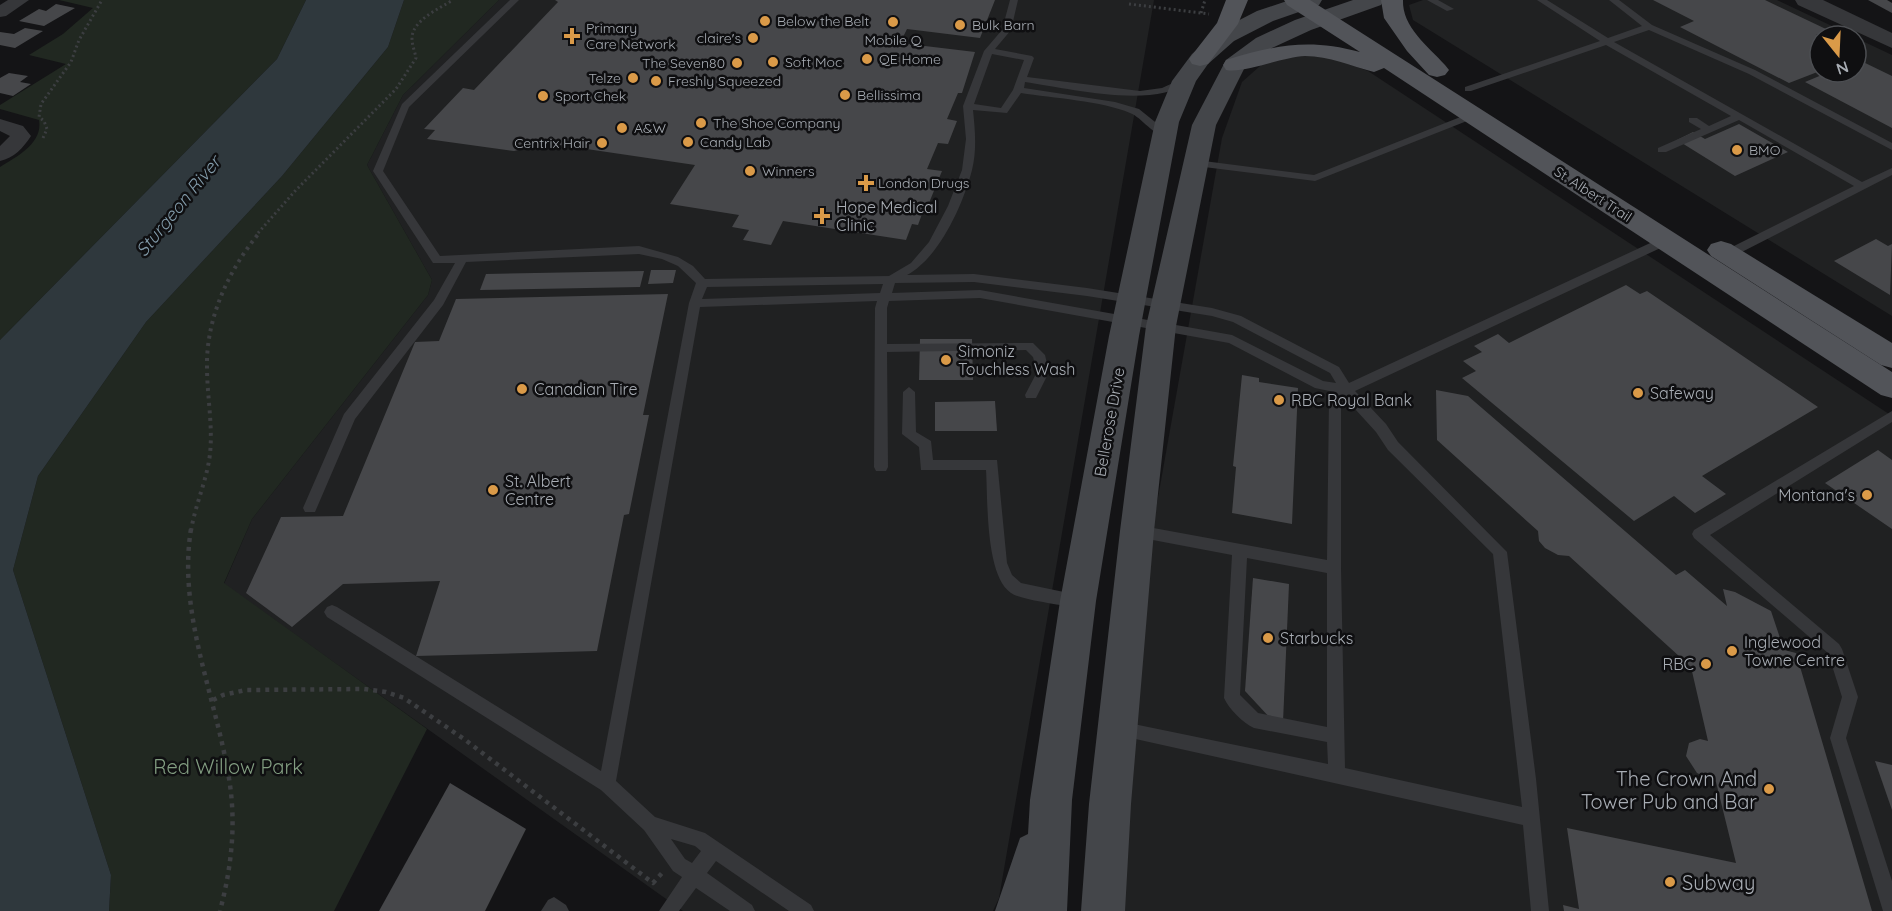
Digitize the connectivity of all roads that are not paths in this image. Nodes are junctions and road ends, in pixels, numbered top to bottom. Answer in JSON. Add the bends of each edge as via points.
{"nodes":[{"id":1,"x":20,"y":0,"type":"edge"},
{"id":2,"x":516,"y":0,"type":"edge"},
{"id":3,"x":1014,"y":0,"type":"edge"},
{"id":4,"x":1237,"y":0,"type":"edge"},
{"id":5,"x":1372,"y":0,"type":"edge"},
{"id":6,"x":1392,"y":0,"type":"edge"},
{"id":7,"x":1431,"y":0,"type":"edge"},
{"id":8,"x":1541,"y":0,"type":"edge"},
{"id":9,"x":1613,"y":0,"type":"edge"},
{"id":10,"x":1806,"y":0,"type":"edge"},
{"id":11,"x":1316,"y":5,"type":"edge"},
{"id":12,"x":1450,"y":9,"type":"dead end"},
{"id":13,"x":0,"y":12,"type":"edge"},
{"id":14,"x":1649,"y":27,"type":"junction"},
{"id":15,"x":1892,"y":41,"type":"edge"},
{"id":16,"x":1608,"y":42,"type":"junction"},
{"id":17,"x":989,"y":51,"type":"junction"},
{"id":18,"x":1200,"y":59,"type":"junction"},
{"id":19,"x":1234,"y":65,"type":"junction"},
{"id":20,"x":1023,"y":79,"type":"junction"},
{"id":21,"x":1184,"y":81,"type":"junction"},
{"id":22,"x":1437,"y":81,"type":"junction"},
{"id":23,"x":1018,"y":90,"type":"junction"},
{"id":24,"x":1470,"y":102,"type":"junction"},
{"id":25,"x":968,"y":106,"type":"junction"},
{"id":26,"x":1740,"y":116,"type":"junction"},
{"id":27,"x":1694,"y":120,"type":"dead end"},
{"id":28,"x":0,"y":125,"type":"edge"},
{"id":29,"x":1709,"y":130,"type":"junction"},
{"id":30,"x":1165,"y":134,"type":"junction"},
{"id":31,"x":1892,"y":147,"type":"edge"},
{"id":32,"x":1662,"y":150,"type":"dead end"},
{"id":33,"x":0,"y":155,"type":"edge"},
{"id":34,"x":1196,"y":163,"type":"junction"},
{"id":35,"x":1892,"y":171,"type":"edge"},
{"id":36,"x":1862,"y":186,"type":"junction"},
{"id":37,"x":1665,"y":240,"type":"junction"},
{"id":38,"x":1728,"y":254,"type":"junction"},
{"id":39,"x":462,"y":258,"type":"junction"},
{"id":40,"x":890,"y":280,"type":"junction"},
{"id":41,"x":702,"y":283,"type":"junction"},
{"id":42,"x":886,"y":298,"type":"junction"},
{"id":43,"x":694,"y":303,"type":"junction"},
{"id":44,"x":1146,"y":312,"type":"junction"},
{"id":45,"x":881,"y":348,"type":"junction"},
{"id":46,"x":1892,"y":357,"type":"edge"},
{"id":47,"x":1892,"y":387,"type":"edge"},
{"id":48,"x":1346,"y":390,"type":"junction"},
{"id":49,"x":909,"y":392,"type":"dead end"},
{"id":50,"x":1031,"y":395,"type":"dead end"},
{"id":51,"x":1892,"y":416,"type":"edge"},
{"id":52,"x":881,"y":467,"type":"dead end"},
{"id":53,"x":310,"y":508,"type":"dead end"},
{"id":54,"x":1137,"y":531,"type":"junction"},
{"id":55,"x":1240,"y":550,"type":"junction"},
{"id":56,"x":1334,"y":568,"type":"junction"},
{"id":57,"x":1078,"y":601,"type":"junction"},
{"id":58,"x":332,"y":612,"type":"dead end"},
{"id":59,"x":1119,"y":729,"type":"junction"},
{"id":60,"x":1335,"y":736,"type":"junction"},
{"id":61,"x":1337,"y":774,"type":"junction"},
{"id":62,"x":607,"y":784,"type":"junction"},
{"id":63,"x":1052,"y":800,"type":"junction"},
{"id":64,"x":1531,"y":818,"type":"junction"},
{"id":65,"x":650,"y":824,"type":"junction"},
{"id":66,"x":714,"y":848,"type":"junction"},
{"id":67,"x":694,"y":875,"type":"junction"},
{"id":68,"x":1892,"y":910,"type":"edge"},
{"id":69,"x":550,"y":911,"type":"edge"},
{"id":70,"x":560,"y":911,"type":"edge"},
{"id":71,"x":668,"y":911,"type":"edge"},
{"id":72,"x":746,"y":911,"type":"edge"},
{"id":73,"x":805,"y":911,"type":"edge"},
{"id":74,"x":1017,"y":911,"type":"edge"},
{"id":75,"x":1045,"y":911,"type":"edge"},
{"id":76,"x":1102,"y":911,"type":"edge"},
{"id":77,"x":1540,"y":911,"type":"edge"}],
"edges":[{"from":1,"to":13,"type":"street"},
{"from":2,"to":39,"type":"lane","via":[[405,106],[378,171],[437,260]]},
{"from":3,"to":17,"type":"lane","via":[[1006,30]]},
{"from":4,"to":18,"type":"main road","via":[[1233,16]]},
{"from":5,"to":11,"type":"main road"},
{"from":6,"to":22,"type":"main road","via":[[1391,12],[1398,26]]},
{"from":7,"to":12,"type":"lane"},
{"from":8,"to":16,"type":"lane"},
{"from":9,"to":14,"type":"lane"},
{"from":10,"to":15,"type":"street"},
{"from":11,"to":18,"type":"main road","name":"Bellerose Drive","via":[[1265,16],[1226,36]]},
{"from":11,"to":19,"type":"main road","name":"Bellerose Drive"},
{"from":11,"to":22,"type":"main road","name":"St. Albert Trail"},
{"from":14,"to":16,"type":"lane"},
{"from":14,"to":31,"type":"lane","via":[[1752,72]]},
{"from":16,"to":24,"type":"lane"},
{"from":16,"to":26,"type":"lane"},
{"from":17,"to":20,"type":"lane","via":[[1029,58]]},
{"from":17,"to":25,"type":"lane"},
{"from":18,"to":21,"type":"main road","name":"Bellerose Drive"},
{"from":19,"to":22,"type":"main road","via":[[1279,51],[1318,50]]},
{"from":19,"to":34,"type":"main road","name":"Bellerose Drive","via":[[1204,125]]},
{"from":20,"to":21,"type":"lane","via":[[1140,94]]},
{"from":20,"to":23,"type":"lane"},
{"from":21,"to":30,"type":"main road","name":"Bellerose Drive"},
{"from":22,"to":24,"type":"main road","name":"St. Albert Trail"},
{"from":23,"to":25,"type":"lane","via":[[1004,111]]},
{"from":23,"to":30,"type":"lane","via":[[1136,111]]},
{"from":24,"to":34,"type":"lane","via":[[1315,178]]},
{"from":24,"to":37,"type":"main road","name":"St. Albert Trail"},
{"from":24,"to":38,"type":"main road","name":"St. Albert Trail"},
{"from":25,"to":40,"type":"lane","via":[[971,139],[967,170],[953,206],[934,244],[915,266]]},
{"from":26,"to":29,"type":"lane"},
{"from":26,"to":36,"type":"lane"},
{"from":27,"to":29,"type":"lane"},
{"from":28,"to":33,"type":"street","via":[[21,136]]},
{"from":29,"to":32,"type":"lane"},
{"from":30,"to":44,"type":"main road","name":"Bellerose Drive"},
{"from":34,"to":44,"type":"main road","name":"Bellerose Drive"},
{"from":35,"to":36,"type":"lane"},
{"from":36,"to":38,"type":"lane"},
{"from":37,"to":47,"type":"main road","name":"St. Albert Trail"},
{"from":37,"to":48,"type":"lane"},
{"from":38,"to":46,"type":"main road","name":"St. Albert Trail"},
{"from":39,"to":41,"type":"lane","via":[[639,250],[683,263]]},
{"from":39,"to":53,"type":"lane","via":[[439,302],[350,417]]},
{"from":40,"to":41,"type":"lane"},
{"from":40,"to":42,"type":"lane"},
{"from":40,"to":44,"type":"lane","via":[[974,278]]},
{"from":41,"to":43,"type":"lane"},
{"from":42,"to":43,"type":"lane"},
{"from":42,"to":44,"type":"lane","via":[[980,294]]},
{"from":42,"to":45,"type":"lane","via":[[881,308]]},
{"from":43,"to":62,"type":"lane"},
{"from":44,"to":48,"type":"lane","via":[[1232,339],[1320,385]]},
{"from":44,"to":48,"type":"lane","via":[[1212,312],[1237,319],[1335,370]]},
{"from":44,"to":54,"type":"main road","name":"Bellerose Drive"},
{"from":44,"to":57,"type":"main road","name":"Bellerose Drive"},
{"from":45,"to":50,"type":"lane","via":[[1029,346],[1039,355],[1043,372]]},
{"from":45,"to":52,"type":"lane"},
{"from":48,"to":56,"type":"lane","via":[[1335,399]]},
{"from":48,"to":64,"type":"lane","via":[[1393,446],[1500,552]]},
{"from":49,"to":57,"type":"lane","via":[[909,434],[926,445],[926,466],[992,464],[1000,563],[1006,579],[1017,589]]},
{"from":51,"to":68,"type":"lane","via":[[1699,534],[1834,649],[1850,697],[1838,738]]},
{"from":54,"to":55,"type":"lane"},
{"from":54,"to":59,"type":"main road","name":"Bellerose Drive"},
{"from":55,"to":56,"type":"lane"},
{"from":55,"to":60,"type":"lane","via":[[1232,698],[1254,720]]},
{"from":56,"to":60,"type":"lane"},
{"from":57,"to":63,"type":"main road","name":"Bellerose Drive"},
{"from":58,"to":62,"type":"lane"},
{"from":59,"to":61,"type":"lane"},
{"from":59,"to":76,"type":"main road","name":"Bellerose Drive"},
{"from":60,"to":61,"type":"lane"},
{"from":61,"to":64,"type":"lane"},
{"from":62,"to":65,"type":"lane"},
{"from":63,"to":74,"type":"main road"},
{"from":63,"to":75,"type":"main road","name":"Bellerose Drive"},
{"from":64,"to":77,"type":"lane"},
{"from":65,"to":66,"type":"lane","via":[[699,839]]},
{"from":65,"to":67,"type":"lane","via":[[680,865]]},
{"from":66,"to":67,"type":"lane"},
{"from":66,"to":73,"type":"lane"},
{"from":67,"to":71,"type":"lane"},
{"from":67,"to":72,"type":"lane"},
{"from":69,"to":70,"type":"lane","via":[[554,906]]}]}
